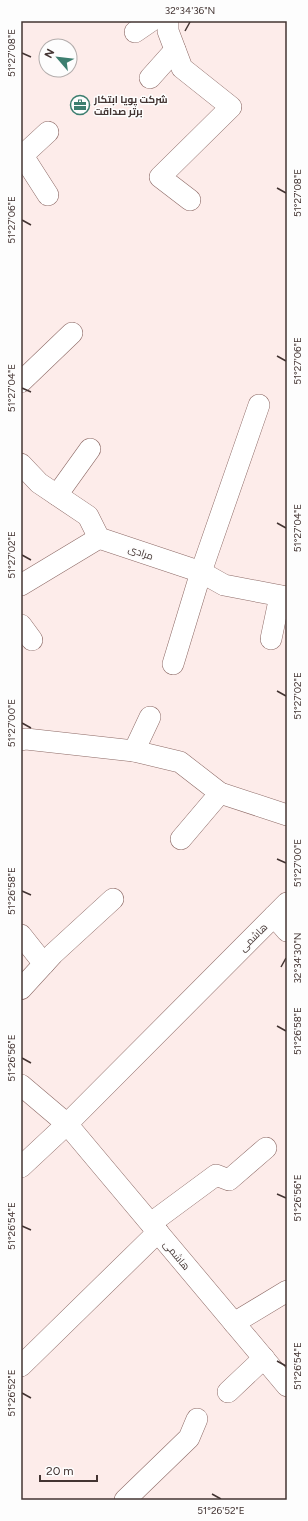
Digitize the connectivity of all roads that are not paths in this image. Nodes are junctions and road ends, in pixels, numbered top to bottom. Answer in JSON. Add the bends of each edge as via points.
{"nodes":[{"id":1,"x":168,"y":21,"type":"edge"},
{"id":2,"x":176,"y":50,"type":"junction"},
{"id":3,"x":150,"y":78,"type":"dead end"},
{"id":4,"x":48,"y":132,"type":"dead end"},
{"id":5,"x":22,"y":156,"type":"edge"},
{"id":6,"x":48,"y":195,"type":"dead end"},
{"id":7,"x":190,"y":200,"type":"dead end"},
{"id":8,"x":72,"y":333,"type":"dead end"},
{"id":9,"x":21,"y":382,"type":"edge"},
{"id":10,"x":259,"y":405,"type":"dead end"},
{"id":11,"x":90,"y":449,"type":"dead end"},
{"id":12,"x":21,"y":464,"type":"edge"},
{"id":13,"x":56,"y":494,"type":"junction"},
{"id":14,"x":99,"y":538,"type":"junction"},
{"id":15,"x":201,"y":572,"type":"junction"},
{"id":16,"x":24,"y":579,"type":"edge"},
{"id":17,"x":284,"y":597,"type":"edge"},
{"id":18,"x":271,"y":639,"type":"dead end"},
{"id":19,"x":173,"y":664,"type":"dead end"},
{"id":20,"x":150,"y":716,"type":"dead end"},
{"id":21,"x":21,"y":740,"type":"edge"},
{"id":22,"x":134,"y":751,"type":"junction"},
{"id":23,"x":220,"y":793,"type":"junction"},
{"id":24,"x":287,"y":815,"type":"edge"},
{"id":25,"x":180,"y":839,"type":"dead end"},
{"id":26,"x":113,"y":899,"type":"dead end"},
{"id":27,"x":283,"y":916,"type":"edge"},
{"id":28,"x":21,"y":935,"type":"edge"},
{"id":29,"x":44,"y":964,"type":"junction"},
{"id":30,"x":21,"y":989,"type":"edge"},
{"id":31,"x":21,"y":1085,"type":"edge"},
{"id":32,"x":67,"y":1124,"type":"junction"},
{"id":33,"x":266,"y":1148,"type":"dead end"},
{"id":34,"x":21,"y":1168,"type":"edge"},
{"id":35,"x":154,"y":1227,"type":"junction"},
{"id":36,"x":287,"y":1291,"type":"edge"},
{"id":37,"x":234,"y":1323,"type":"junction"},
{"id":38,"x":264,"y":1358,"type":"junction"},
{"id":39,"x":21,"y":1366,"type":"edge"},
{"id":40,"x":287,"y":1386,"type":"edge"},
{"id":41,"x":228,"y":1392,"type":"dead end"},
{"id":42,"x":197,"y":1419,"type":"dead end"},
{"id":43,"x":125,"y":1500,"type":"edge"}],
"edges":[{"from":1,"to":2,"type":"street","via":[[168,31]]},
{"from":2,"to":3,"type":"street"},
{"from":2,"to":7,"type":"street","via":[[182,68],[231,107],[160,177]]},
{"from":4,"to":5,"type":"street"},
{"from":5,"to":6,"type":"street"},
{"from":8,"to":9,"type":"street"},
{"from":10,"to":15,"type":"street"},
{"from":11,"to":13,"type":"street"},
{"from":12,"to":13,"type":"street","via":[[39,483]]},
{"from":13,"to":14,"type":"street","via":[[88,516]]},
{"from":14,"to":15,"type":"street","name":"مرادی"},
{"from":14,"to":16,"type":"street"},
{"from":15,"to":17,"type":"street","name":"مرادی","via":[[224,585]]},
{"from":15,"to":19,"type":"street"},
{"from":17,"to":18,"type":"street"},
{"from":20,"to":22,"type":"street"},
{"from":21,"to":22,"type":"street"},
{"from":22,"to":23,"type":"street","via":[[180,762]]},
{"from":23,"to":24,"type":"street"},
{"from":23,"to":25,"type":"street"},
{"from":26,"to":29,"type":"street"},
{"from":27,"to":32,"type":"street","name":"هاشمی"},
{"from":28,"to":29,"type":"street"},
{"from":29,"to":30,"type":"street"},
{"from":31,"to":32,"type":"street"},
{"from":32,"to":34,"type":"street","name":"هاشمی"},
{"from":32,"to":35,"type":"street","name":"هاشمی"},
{"from":33,"to":35,"type":"street","via":[[229,1180],[216,1175]]},
{"from":35,"to":37,"type":"street","name":"هاشمی"},
{"from":35,"to":39,"type":"street"},
{"from":36,"to":37,"type":"street"},
{"from":37,"to":38,"type":"street","name":"هاشمی"},
{"from":38,"to":40,"type":"street","name":"هاشمی"},
{"from":38,"to":41,"type":"street"},
{"from":42,"to":43,"type":"street","via":[[189,1438]]}]}
